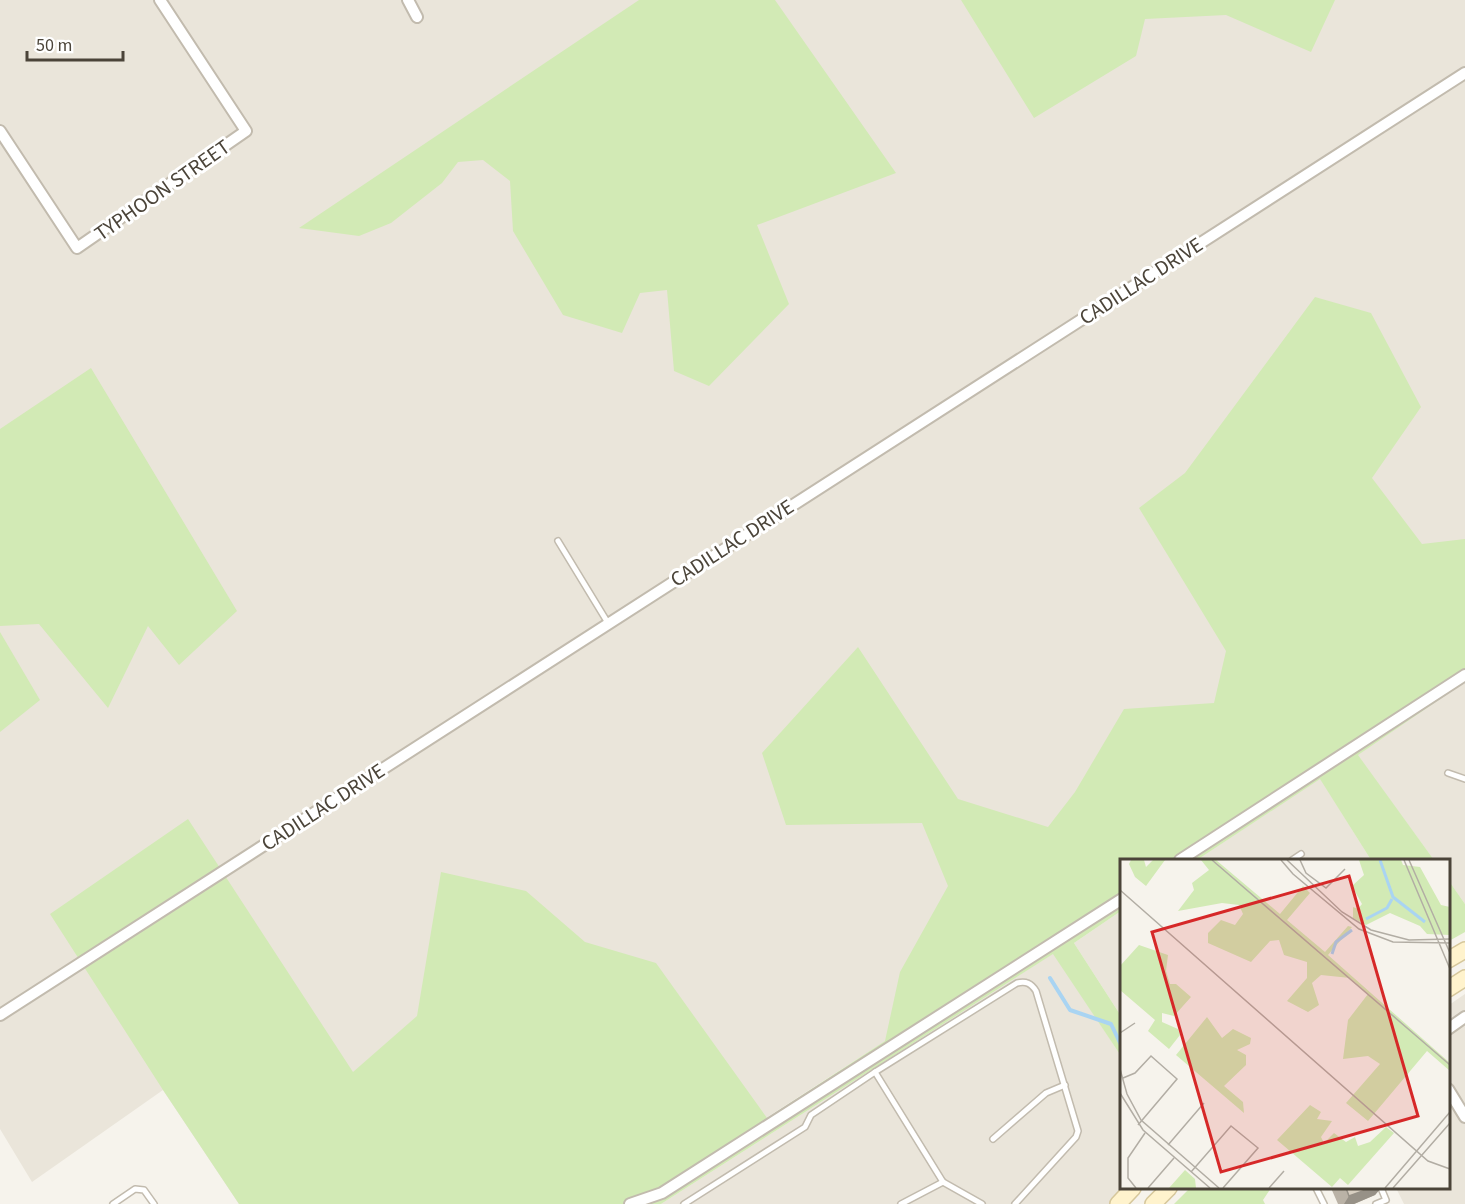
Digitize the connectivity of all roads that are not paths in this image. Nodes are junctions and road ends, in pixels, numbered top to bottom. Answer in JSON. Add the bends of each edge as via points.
{"nodes":[{"id":1,"x":160,"y":0,"type":"edge"},
{"id":2,"x":408,"y":0,"type":"edge"},
{"id":3,"x":417,"y":16,"type":"dead end"},
{"id":4,"x":1465,"y":73,"type":"edge"},
{"id":5,"x":0,"y":131,"type":"edge"},
{"id":6,"x":558,"y":541,"type":"dead end"},
{"id":7,"x":608,"y":623,"type":"junction"},
{"id":8,"x":1465,"y":675,"type":"edge"},
{"id":9,"x":1448,"y":773,"type":"dead end"},
{"id":10,"x":1465,"y":779,"type":"edge"},
{"id":11,"x":1301,"y":854,"type":"dead end"},
{"id":12,"x":1183,"y":859,"type":"edge"},
{"id":13,"x":1295,"y":859,"type":"edge"},
{"id":14,"x":1120,"y":900,"type":"edge"},
{"id":15,"x":1465,"y":950,"type":"edge"},
{"id":16,"x":1450,"y":959,"type":"edge"},
{"id":17,"x":1465,"y":978,"type":"edge"},
{"id":18,"x":1450,"y":988,"type":"edge"},
{"id":19,"x":0,"y":1015,"type":"edge"},
{"id":20,"x":1465,"y":1017,"type":"edge"},
{"id":21,"x":1450,"y":1028,"type":"edge"},
{"id":22,"x":875,"y":1072,"type":"junction"},
{"id":23,"x":1065,"y":1085,"type":"junction"},
{"id":24,"x":1450,"y":1091,"type":"edge"},
{"id":25,"x":1465,"y":1117,"type":"edge"},
{"id":26,"x":993,"y":1139,"type":"dead end"},
{"id":27,"x":943,"y":1182,"type":"junction"},
{"id":28,"x":1132,"y":1189,"type":"edge"},
{"id":29,"x":1168,"y":1189,"type":"edge"},
{"id":30,"x":1316,"y":1189,"type":"edge"},
{"id":31,"x":1381,"y":1189,"type":"edge"},
{"id":32,"x":113,"y":1204,"type":"edge"},
{"id":33,"x":154,"y":1204,"type":"edge"},
{"id":34,"x":630,"y":1204,"type":"edge"},
{"id":35,"x":684,"y":1204,"type":"edge"},
{"id":36,"x":901,"y":1204,"type":"edge"},
{"id":37,"x":981,"y":1204,"type":"edge"},
{"id":38,"x":1015,"y":1204,"type":"edge"},
{"id":39,"x":1118,"y":1204,"type":"edge"},
{"id":40,"x":1153,"y":1204,"type":"edge"},
{"id":41,"x":1324,"y":1204,"type":"edge"},
{"id":42,"x":1376,"y":1204,"type":"edge"}],
"edges":[{"from":1,"to":5,"type":"street","name":"TYPHOON STREET","via":[[246,131],[77,248]]},
{"from":2,"to":3,"type":"street"},
{"from":4,"to":7,"type":"street","name":"CADILLAC DRIVE"},
{"from":6,"to":7,"type":"lane"},
{"from":7,"to":19,"type":"street","name":"CADILLAC DRIVE"},
{"from":8,"to":12,"type":"street"},
{"from":9,"to":10,"type":"lane"},
{"from":11,"to":13,"type":"lane"},
{"from":14,"to":34,"type":"street","via":[[662,1194]]},
{"from":15,"to":16,"type":"main road"},
{"from":17,"to":18,"type":"main road"},
{"from":20,"to":21,"type":"street"},
{"from":22,"to":23,"type":"lane","via":[[1025,981],[1036,991]]},
{"from":22,"to":27,"type":"lane"},
{"from":22,"to":35,"type":"lane","via":[[812,1115],[805,1127]]},
{"from":23,"to":26,"type":"lane","via":[[1046,1093]]},
{"from":23,"to":38,"type":"lane","via":[[1078,1131],[1076,1137]]},
{"from":24,"to":25,"type":"street"},
{"from":27,"to":36,"type":"lane"},
{"from":27,"to":37,"type":"lane"},
{"from":28,"to":39,"type":"main road"},
{"from":29,"to":40,"type":"main road"},
{"from":30,"to":41,"type":"lane"},
{"from":31,"to":42,"type":"lane","via":[[1386,1200]]},
{"from":32,"to":33,"type":"lane","via":[[135,1189],[144,1190]]}]}
